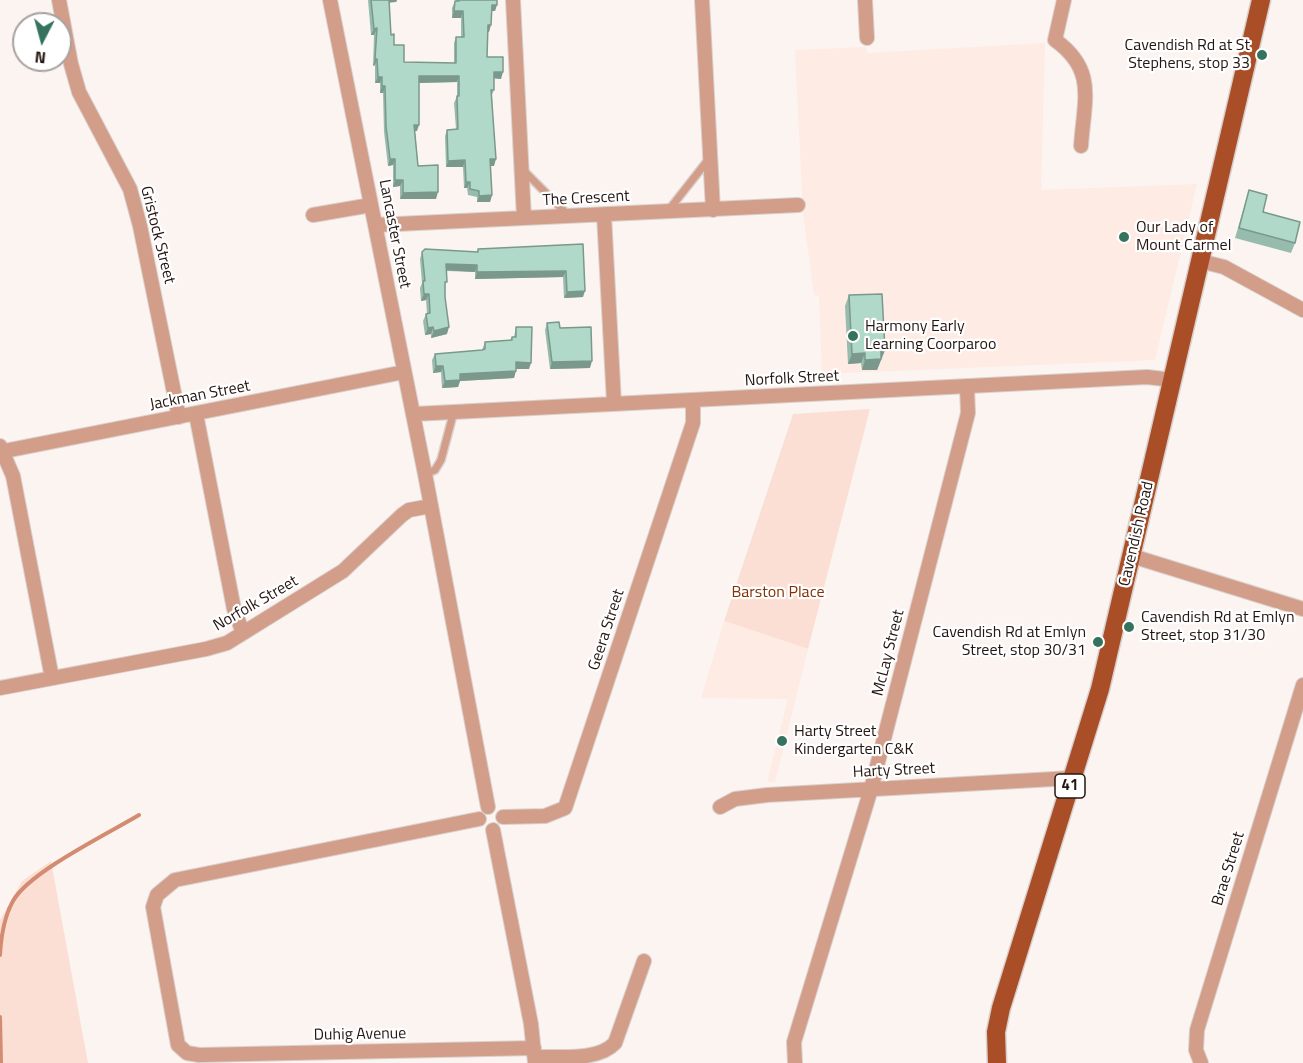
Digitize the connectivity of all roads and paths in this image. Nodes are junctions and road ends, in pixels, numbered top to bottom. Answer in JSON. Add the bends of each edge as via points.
{"nodes":[{"id":1,"x":59,"y":0,"type":"edge"},
{"id":2,"x":330,"y":0,"type":"edge"},
{"id":3,"x":513,"y":0,"type":"edge"},
{"id":4,"x":702,"y":0,"type":"edge"},
{"id":5,"x":865,"y":0,"type":"edge"},
{"id":6,"x":1064,"y":0,"type":"edge"},
{"id":7,"x":1261,"y":0,"type":"edge"},
{"id":8,"x":867,"y":38,"type":"dead end"},
{"id":9,"x":1081,"y":146,"type":"dead end"},
{"id":10,"x":708,"y":159,"type":"junction"},
{"id":11,"x":520,"y":167,"type":"junction"},
{"id":12,"x":371,"y":205,"type":"junction"},
{"id":13,"x":798,"y":205,"type":"dead end"},
{"id":14,"x":713,"y":210,"type":"junction"},
{"id":15,"x":668,"y":211,"type":"junction"},
{"id":16,"x":313,"y":215,"type":"dead end"},
{"id":17,"x":604,"y":215,"type":"junction"},
{"id":18,"x":569,"y":217,"type":"junction"},
{"id":19,"x":524,"y":218,"type":"junction"},
{"id":20,"x":376,"y":225,"type":"junction"},
{"id":21,"x":1200,"y":261,"type":"junction"},
{"id":22,"x":1303,"y":310,"type":"edge"},
{"id":23,"x":404,"y":372,"type":"junction"},
{"id":24,"x":1173,"y":380,"type":"junction"},
{"id":25,"x":967,"y":387,"type":"junction"},
{"id":26,"x":693,"y":401,"type":"junction"},
{"id":27,"x":614,"y":403,"type":"junction"},
{"id":28,"x":454,"y":411,"type":"junction"},
{"id":29,"x":196,"y":414,"type":"junction"},
{"id":30,"x":414,"y":414,"type":"junction"},
{"id":31,"x":179,"y":417,"type":"junction"},
{"id":32,"x":1,"y":450,"type":"edge"},
{"id":33,"x":425,"y":474,"type":"junction"},
{"id":34,"x":431,"y":506,"type":"junction"},
{"id":35,"x":1132,"y":556,"type":"junction"},
{"id":36,"x":1303,"y":609,"type":"edge"},
{"id":37,"x":243,"y":633,"type":"junction"},
{"id":38,"x":52,"y":678,"type":"junction"},
{"id":39,"x":1303,"y":685,"type":"edge"},
{"id":40,"x":0,"y":688,"type":"edge"},
{"id":41,"x":1072,"y":778,"type":"junction"},
{"id":42,"x":871,"y":789,"type":"junction"},
{"id":43,"x":488,"y":807,"type":"junction"},
{"id":44,"x":720,"y":807,"type":"dead end"},
{"id":45,"x":503,"y":818,"type":"junction"},
{"id":46,"x":479,"y":819,"type":"junction"},
{"id":47,"x":493,"y":830,"type":"junction"},
{"id":48,"x":644,"y":961,"type":"dead end"},
{"id":49,"x":534,"y":1056,"type":"edge"},
{"id":50,"x":795,"y":1063,"type":"edge"},
{"id":51,"x":997,"y":1063,"type":"edge"},
{"id":52,"x":1201,"y":1063,"type":"edge"}],
"edges":[{"from":1,"to":31,"type":"street","name":"Gristock Street","via":[[80,92],[130,189]]},
{"from":2,"to":12,"type":"street","name":"Lancaster Street"},
{"from":3,"to":11,"type":"street"},
{"from":4,"to":10,"type":"street"},
{"from":5,"to":8,"type":"street"},
{"from":6,"to":9,"type":"street","via":[[1055,40],[1079,63],[1085,77]]},
{"from":7,"to":21,"type":"main road","name":"Cavendish Road","number":"41"},
{"from":10,"to":14,"type":"street"},
{"from":10,"to":15,"type":"lane"},
{"from":11,"to":18,"type":"lane"},
{"from":11,"to":19,"type":"street"},
{"from":12,"to":16,"type":"street"},
{"from":12,"to":20,"type":"street","name":"Lancaster Street"},
{"from":13,"to":14,"type":"street","name":"The Crescent"},
{"from":14,"to":15,"type":"street","name":"The Crescent"},
{"from":15,"to":17,"type":"street","name":"The Crescent"},
{"from":17,"to":18,"type":"street","name":"The Crescent"},
{"from":17,"to":27,"type":"street"},
{"from":18,"to":19,"type":"street","name":"The Crescent"},
{"from":19,"to":20,"type":"street","name":"The Crescent"},
{"from":20,"to":23,"type":"street","name":"Lancaster Street"},
{"from":21,"to":22,"type":"street","via":[[1224,267]]},
{"from":21,"to":24,"type":"main road","name":"Cavendish Road","number":"41"},
{"from":23,"to":29,"type":"street","name":"Jackman Street"},
{"from":23,"to":30,"type":"street","name":"Lancaster Street"},
{"from":24,"to":25,"type":"street","name":"Norfolk Street","via":[[1147,377]]},
{"from":24,"to":35,"type":"main road","name":"Cavendish Road","number":"41"},
{"from":25,"to":26,"type":"street","name":"Norfolk Street"},
{"from":25,"to":42,"type":"street","name":"McLay Street","via":[[968,413]]},
{"from":26,"to":27,"type":"street","name":"Norfolk Street"},
{"from":26,"to":45,"type":"street","name":"Geera Street","via":[[693,423],[565,808],[545,816]]},
{"from":27,"to":28,"type":"street","name":"Norfolk Street"},
{"from":28,"to":30,"type":"street","name":"Norfolk Street"},
{"from":28,"to":33,"type":"lane","via":[[441,460],[435,470]]},
{"from":29,"to":31,"type":"street","name":"Jackman Street"},
{"from":29,"to":37,"type":"street","via":[[234,609]]},
{"from":30,"to":33,"type":"street","name":"Lancaster Street"},
{"from":31,"to":32,"type":"street","name":"Jackman Street"},
{"from":32,"to":38,"type":"street","via":[[15,484]]},
{"from":33,"to":34,"type":"street","name":"Lancaster Street"},
{"from":34,"to":37,"type":"street","name":"Norfolk Street","via":[[409,510],[343,571]]},
{"from":34,"to":43,"type":"street","name":"Lancaster Street"},
{"from":35,"to":36,"type":"street"},
{"from":35,"to":41,"type":"main road","name":"Cavendish Road","number":"41","via":[[1100,689]]},
{"from":37,"to":38,"type":"street","name":"Norfolk Street","via":[[206,649]]},
{"from":38,"to":40,"type":"street","name":"Norfolk Street"},
{"from":39,"to":52,"type":"street","name":"Brae Street","via":[[1197,1030],[1196,1050]]},
{"from":41,"to":42,"type":"street","name":"Harty Street"},
{"from":41,"to":51,"type":"main road","name":"Cavendish Road","number":"41","via":[[1001,1008],[996,1032]]},
{"from":42,"to":44,"type":"street","name":"Harty Street","via":[[767,795],[735,799]]},
{"from":42,"to":50,"type":"street","name":"McLay Street","via":[[794,1042]]},
{"from":43,"to":45,"type":"street","via":[[499,810]]},
{"from":43,"to":46,"type":"street"},
{"from":45,"to":47,"type":"street"},
{"from":46,"to":47,"type":"street","via":[[485,829]]},
{"from":46,"to":49,"type":"street","name":"Duhig Avenue","via":[[174,880],[157,895],[153,907],[178,1045],[187,1053],[199,1055]]},
{"from":47,"to":49,"type":"street"},
{"from":48,"to":49,"type":"street","name":"Duhig Avenue","via":[[615,1043],[608,1051]]}]}
